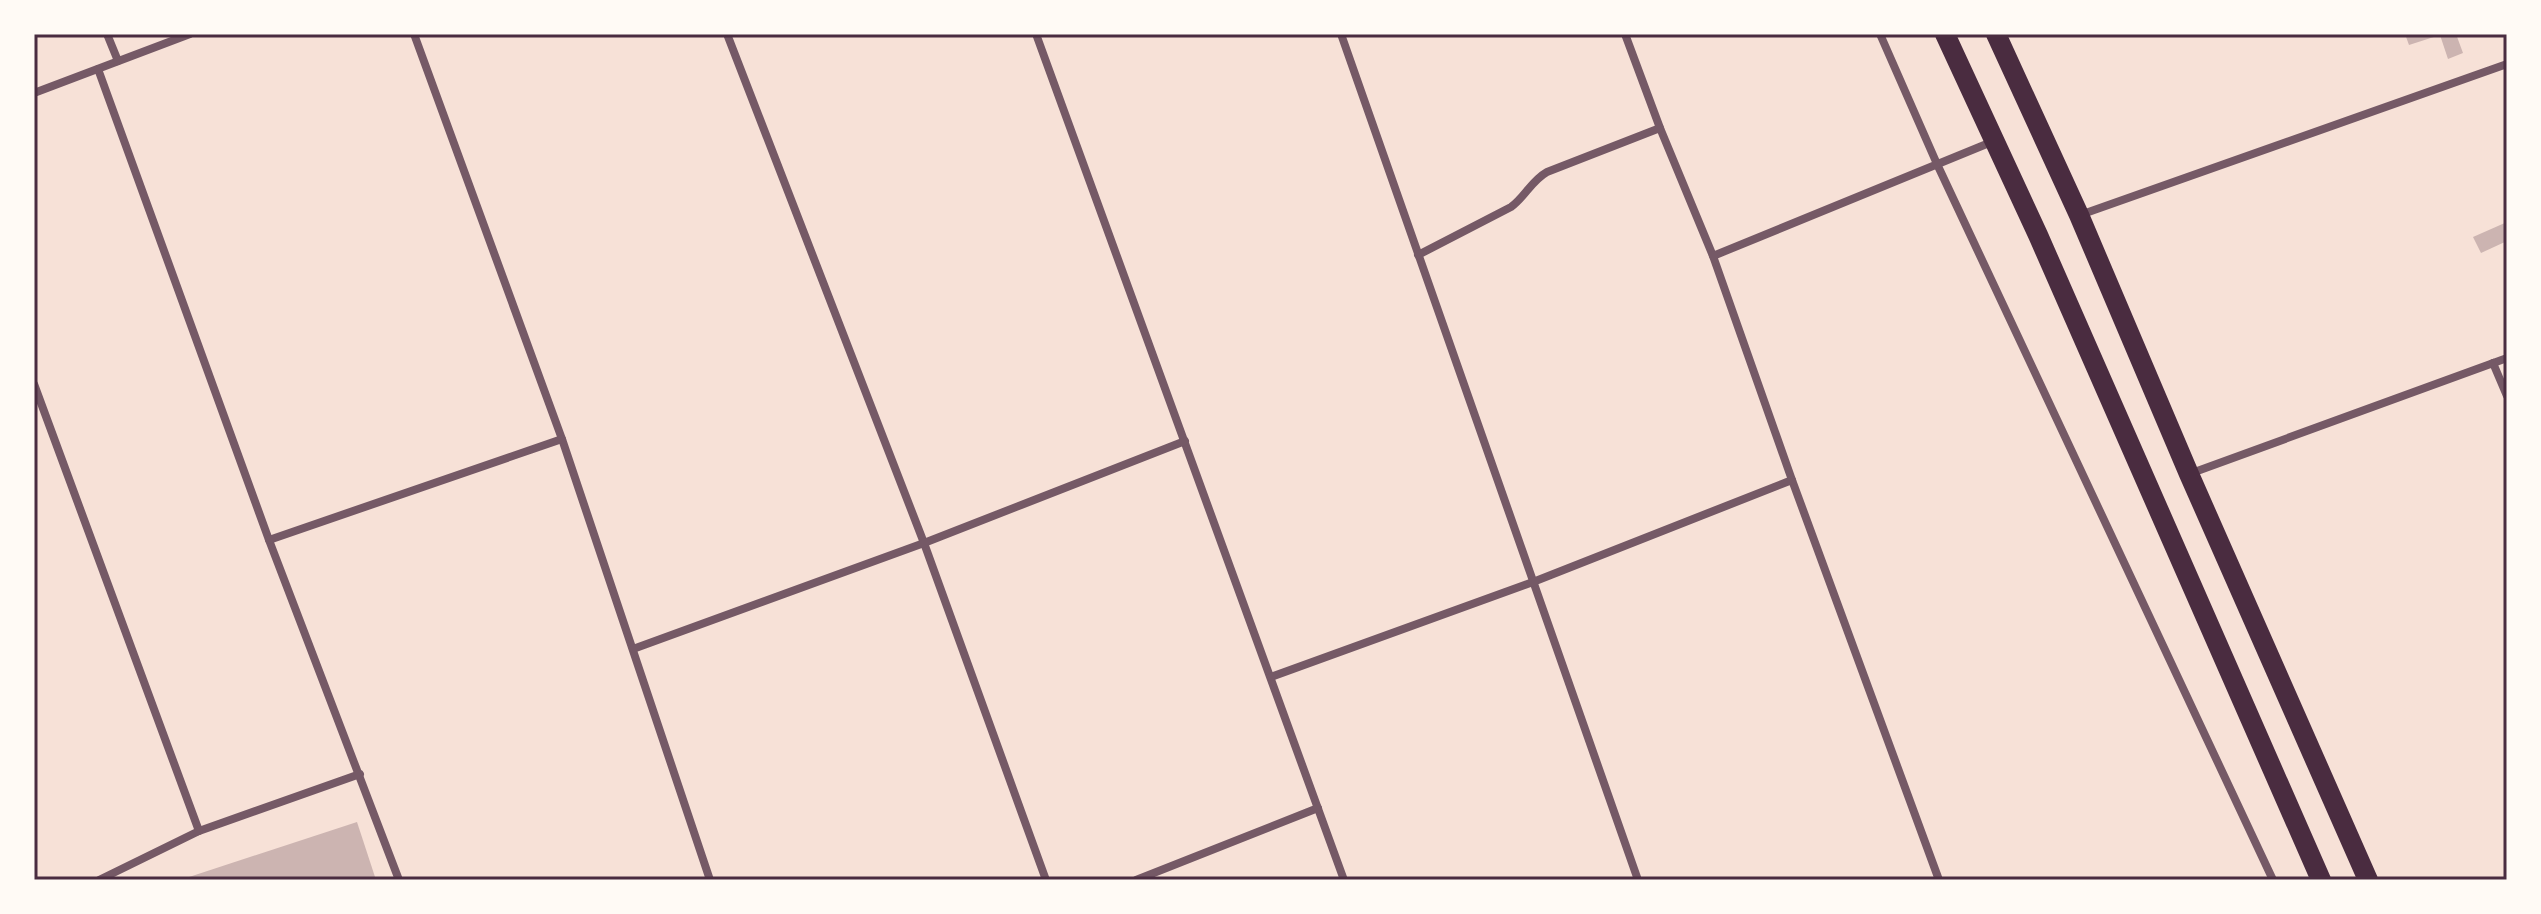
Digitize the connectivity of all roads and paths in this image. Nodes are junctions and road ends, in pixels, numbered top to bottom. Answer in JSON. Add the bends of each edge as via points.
{"nodes":[{"id":1,"x":107,"y":34,"type":"edge"},
{"id":2,"x":190,"y":34,"type":"edge"},
{"id":3,"x":414,"y":34,"type":"edge"},
{"id":4,"x":727,"y":34,"type":"edge"},
{"id":5,"x":1036,"y":34,"type":"edge"},
{"id":6,"x":1341,"y":34,"type":"edge"},
{"id":7,"x":1625,"y":34,"type":"edge"},
{"id":8,"x":1880,"y":34,"type":"edge"},
{"id":9,"x":1945,"y":34,"type":"edge"},
{"id":10,"x":1996,"y":34,"type":"edge"},
{"id":11,"x":118,"y":61,"type":"junction"},
{"id":12,"x":2507,"y":64,"type":"edge"},
{"id":13,"x":98,"y":69,"type":"junction"},
{"id":14,"x":34,"y":93,"type":"edge"},
{"id":15,"x":1660,"y":128,"type":"junction"},
{"id":16,"x":1995,"y":140,"type":"junction"},
{"id":17,"x":1937,"y":164,"type":"junction"},
{"id":18,"x":2079,"y":215,"type":"junction"},
{"id":19,"x":1418,"y":255,"type":"junction"},
{"id":20,"x":1713,"y":256,"type":"junction"},
{"id":21,"x":2507,"y":358,"type":"edge"},
{"id":22,"x":2493,"y":363,"type":"junction"},
{"id":23,"x":34,"y":384,"type":"edge"},
{"id":24,"x":2507,"y":396,"type":"edge"},
{"id":25,"x":562,"y":439,"type":"junction"},
{"id":26,"x":1185,"y":441,"type":"junction"},
{"id":27,"x":2189,"y":474,"type":"junction"},
{"id":28,"x":1792,"y":480,"type":"junction"},
{"id":29,"x":269,"y":540,"type":"junction"},
{"id":30,"x":924,"y":543,"type":"junction"},
{"id":31,"x":1533,"y":582,"type":"junction"},
{"id":32,"x":633,"y":649,"type":"junction"},
{"id":33,"x":1271,"y":677,"type":"junction"},
{"id":34,"x":360,"y":774,"type":"junction"},
{"id":35,"x":1318,"y":808,"type":"junction"},
{"id":36,"x":199,"y":831,"type":"junction"},
{"id":37,"x":99,"y":880,"type":"edge"},
{"id":38,"x":399,"y":880,"type":"edge"},
{"id":39,"x":710,"y":880,"type":"edge"},
{"id":40,"x":1046,"y":880,"type":"edge"},
{"id":41,"x":1136,"y":880,"type":"edge"},
{"id":42,"x":1344,"y":880,"type":"edge"},
{"id":43,"x":1638,"y":880,"type":"edge"},
{"id":44,"x":1939,"y":880,"type":"edge"},
{"id":45,"x":2273,"y":880,"type":"edge"},
{"id":46,"x":2321,"y":880,"type":"edge"},
{"id":47,"x":2368,"y":880,"type":"edge"}],
"edges":[{"from":1,"to":11,"type":"street"},
{"from":2,"to":11,"type":"street"},
{"from":3,"to":25,"type":"street"},
{"from":4,"to":30,"type":"street"},
{"from":5,"to":26,"type":"street"},
{"from":6,"to":19,"type":"street"},
{"from":7,"to":15,"type":"street"},
{"from":8,"to":17,"type":"street"},
{"from":9,"to":16,"type":"main road"},
{"from":10,"to":18,"type":"main road"},
{"from":11,"to":13,"type":"street"},
{"from":12,"to":18,"type":"street"},
{"from":13,"to":14,"type":"street"},
{"from":13,"to":29,"type":"street"},
{"from":15,"to":19,"type":"street","via":[[1547,172],[1511,207]]},
{"from":15,"to":20,"type":"street"},
{"from":16,"to":17,"type":"street"},
{"from":16,"to":46,"type":"main road"},
{"from":17,"to":20,"type":"street"},
{"from":17,"to":45,"type":"street"},
{"from":18,"to":27,"type":"main road"},
{"from":19,"to":31,"type":"street"},
{"from":20,"to":28,"type":"street"},
{"from":21,"to":22,"type":"street"},
{"from":22,"to":24,"type":"street"},
{"from":22,"to":27,"type":"street"},
{"from":23,"to":36,"type":"street"},
{"from":25,"to":29,"type":"street"},
{"from":25,"to":32,"type":"street"},
{"from":26,"to":30,"type":"street"},
{"from":26,"to":33,"type":"street"},
{"from":27,"to":47,"type":"main road"},
{"from":28,"to":31,"type":"street"},
{"from":28,"to":44,"type":"street"},
{"from":29,"to":34,"type":"street"},
{"from":30,"to":32,"type":"street"},
{"from":30,"to":40,"type":"street"},
{"from":31,"to":33,"type":"street"},
{"from":31,"to":43,"type":"street"},
{"from":32,"to":39,"type":"street"},
{"from":33,"to":35,"type":"street"},
{"from":34,"to":36,"type":"street"},
{"from":34,"to":38,"type":"street"},
{"from":35,"to":41,"type":"street"},
{"from":35,"to":42,"type":"street"},
{"from":36,"to":37,"type":"street"}]}
